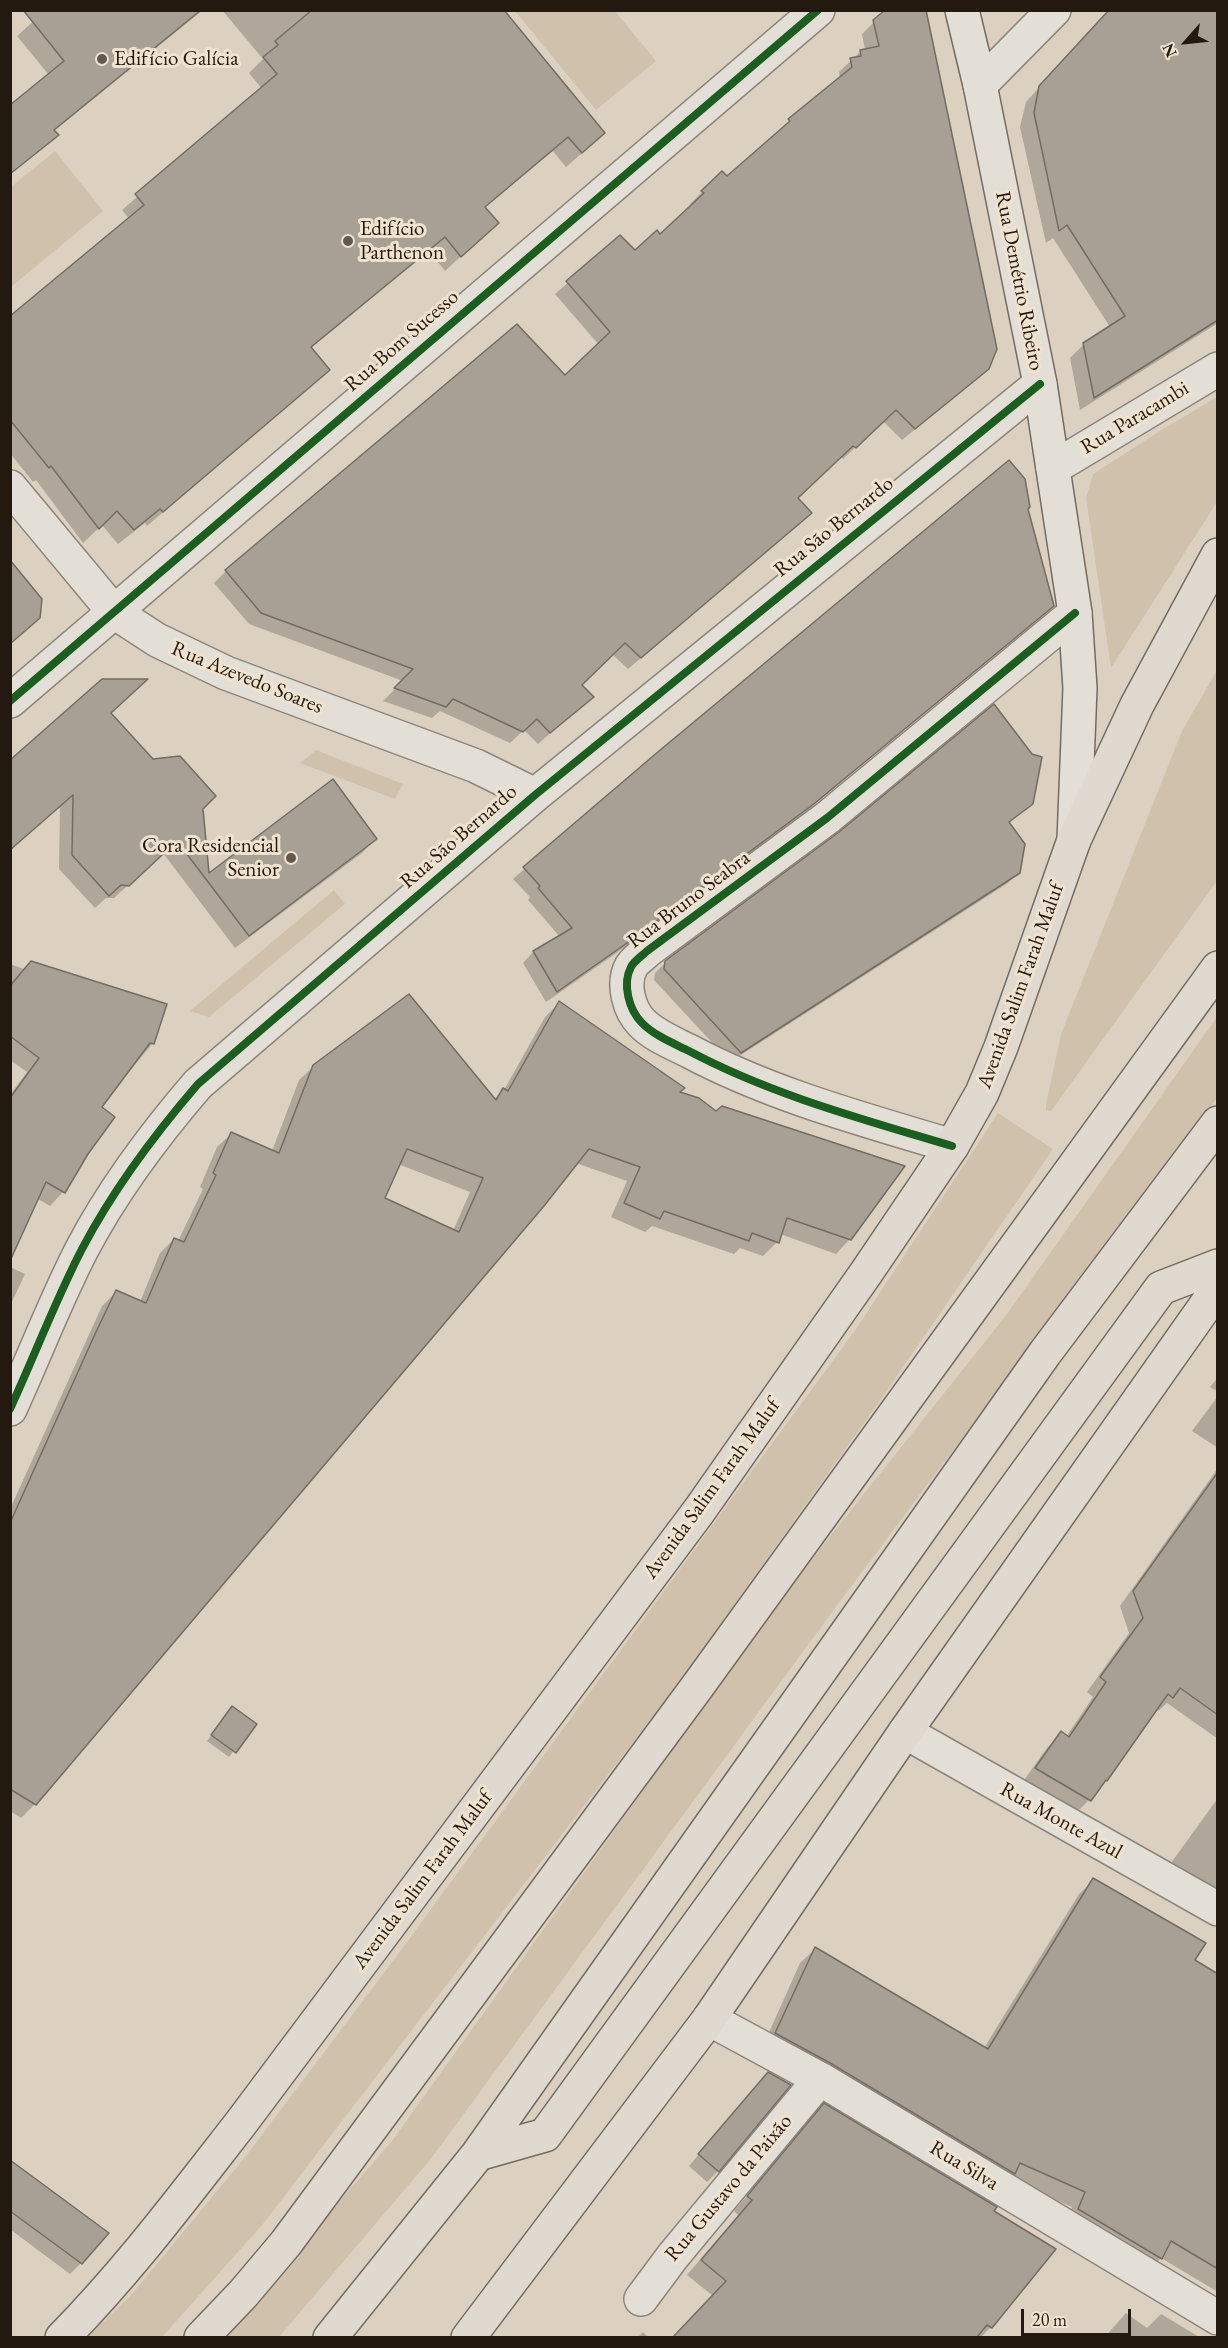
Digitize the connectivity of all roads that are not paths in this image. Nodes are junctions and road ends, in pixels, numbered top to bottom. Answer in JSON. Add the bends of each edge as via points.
{"nodes":[{"id":1,"x":818,"y":10,"type":"edge"},
{"id":2,"x":962,"y":10,"type":"edge"},
{"id":3,"x":1053,"y":10,"type":"edge"},
{"id":4,"x":980,"y":86,"type":"junction"},
{"id":5,"x":1218,"y":369,"type":"edge"},
{"id":6,"x":1040,"y":384,"type":"junction"},
{"id":7,"x":1053,"y":468,"type":"junction"},
{"id":8,"x":10,"y":487,"type":"edge"},
{"id":9,"x":1218,"y":555,"type":"edge"},
{"id":10,"x":114,"y":612,"type":"junction"},
{"id":11,"x":1075,"y":613,"type":"junction"},
{"id":12,"x":10,"y":701,"type":"edge"},
{"id":13,"x":535,"y":795,"type":"junction"},
{"id":14,"x":1074,"y":840,"type":"junction"},
{"id":15,"x":1218,"y":968,"type":"edge"},
{"id":16,"x":1218,"y":1123,"type":"edge"},
{"id":17,"x":952,"y":1146,"type":"junction"},
{"id":18,"x":1218,"y":1266,"type":"edge"},
{"id":19,"x":1218,"y":1288,"type":"edge"},
{"id":20,"x":10,"y":1409,"type":"edge"},
{"id":21,"x":905,"y":1732,"type":"junction"},
{"id":22,"x":1218,"y":1909,"type":"edge"},
{"id":23,"x":709,"y":2019,"type":"junction"},
{"id":24,"x":820,"y":2079,"type":"junction"},
{"id":25,"x":478,"y":2154,"type":"junction"},
{"id":26,"x":641,"y":2299,"type":"dead end"},
{"id":27,"x":1218,"y":2318,"type":"edge"},
{"id":28,"x":62,"y":2337,"type":"edge"},
{"id":29,"x":201,"y":2337,"type":"edge"},
{"id":30,"x":330,"y":2337,"type":"edge"},
{"id":31,"x":468,"y":2337,"type":"edge"}],
"edges":[{"from":1,"to":10,"type":"street","name":"Rua Bom Sucesso"},
{"from":2,"to":4,"type":"street","name":"Rua Demétrio Ribeiro"},
{"from":3,"to":4,"type":"street"},
{"from":4,"to":6,"type":"street","name":"Rua Demétrio Ribeiro"},
{"from":5,"to":7,"type":"street","name":"Rua Paracambi"},
{"from":6,"to":7,"type":"street","name":"Rua Demétrio Ribeiro"},
{"from":6,"to":13,"type":"street","name":"Rua São Bernardo"},
{"from":7,"to":11,"type":"street","name":"Rua Demétrio Ribeiro"},
{"from":8,"to":10,"type":"street","name":"Rua Azevedo Soares"},
{"from":9,"to":14,"type":"highway","name":"Avenida Salim Farah Maluf","via":[[1137,705]]},
{"from":10,"to":12,"type":"street","name":"Rua Bom Sucesso"},
{"from":10,"to":13,"type":"street","name":"Rua Azevedo Soares","via":[[157,640],[226,673],[476,766]]},
{"from":11,"to":14,"type":"street","name":"Rua Demétrio Ribeiro","via":[[1080,688]]},
{"from":11,"to":17,"type":"street","name":"Rua Bruno Seabra","via":[[827,818],[647,951],[631,966],[627,980],[628,994],[641,1022],[712,1064],[786,1095]]},
{"from":13,"to":20,"type":"street","name":"Rua São Bernardo","via":[[198,1084],[128,1174],[82,1250]]},
{"from":14,"to":17,"type":"highway","name":"Avenida Salim Farah Maluf","via":[[1001,1047],[982,1093]]},
{"from":15,"to":29,"type":"highway","via":[[697,1687],[307,2214],[243,2294]]},
{"from":16,"to":25,"type":"highway","via":[[1044,1353]]},
{"from":17,"to":28,"type":"highway","name":"Avenida Salim Farah Maluf","via":[[656,1568],[234,2132],[93,2307]]},
{"from":18,"to":25,"type":"highway","via":[[1161,1288],[545,2135]]},
{"from":19,"to":21,"type":"highway"},
{"from":21,"to":22,"type":"street","name":"Rua Monte Azul"},
{"from":21,"to":23,"type":"highway"},
{"from":23,"to":24,"type":"street","name":"Rua Silva"},
{"from":23,"to":31,"type":"highway"},
{"from":24,"to":26,"type":"street","name":"Rua Gustavo da Paixão"},
{"from":24,"to":27,"type":"street","name":"Rua Silva"},
{"from":25,"to":30,"type":"highway"}]}
